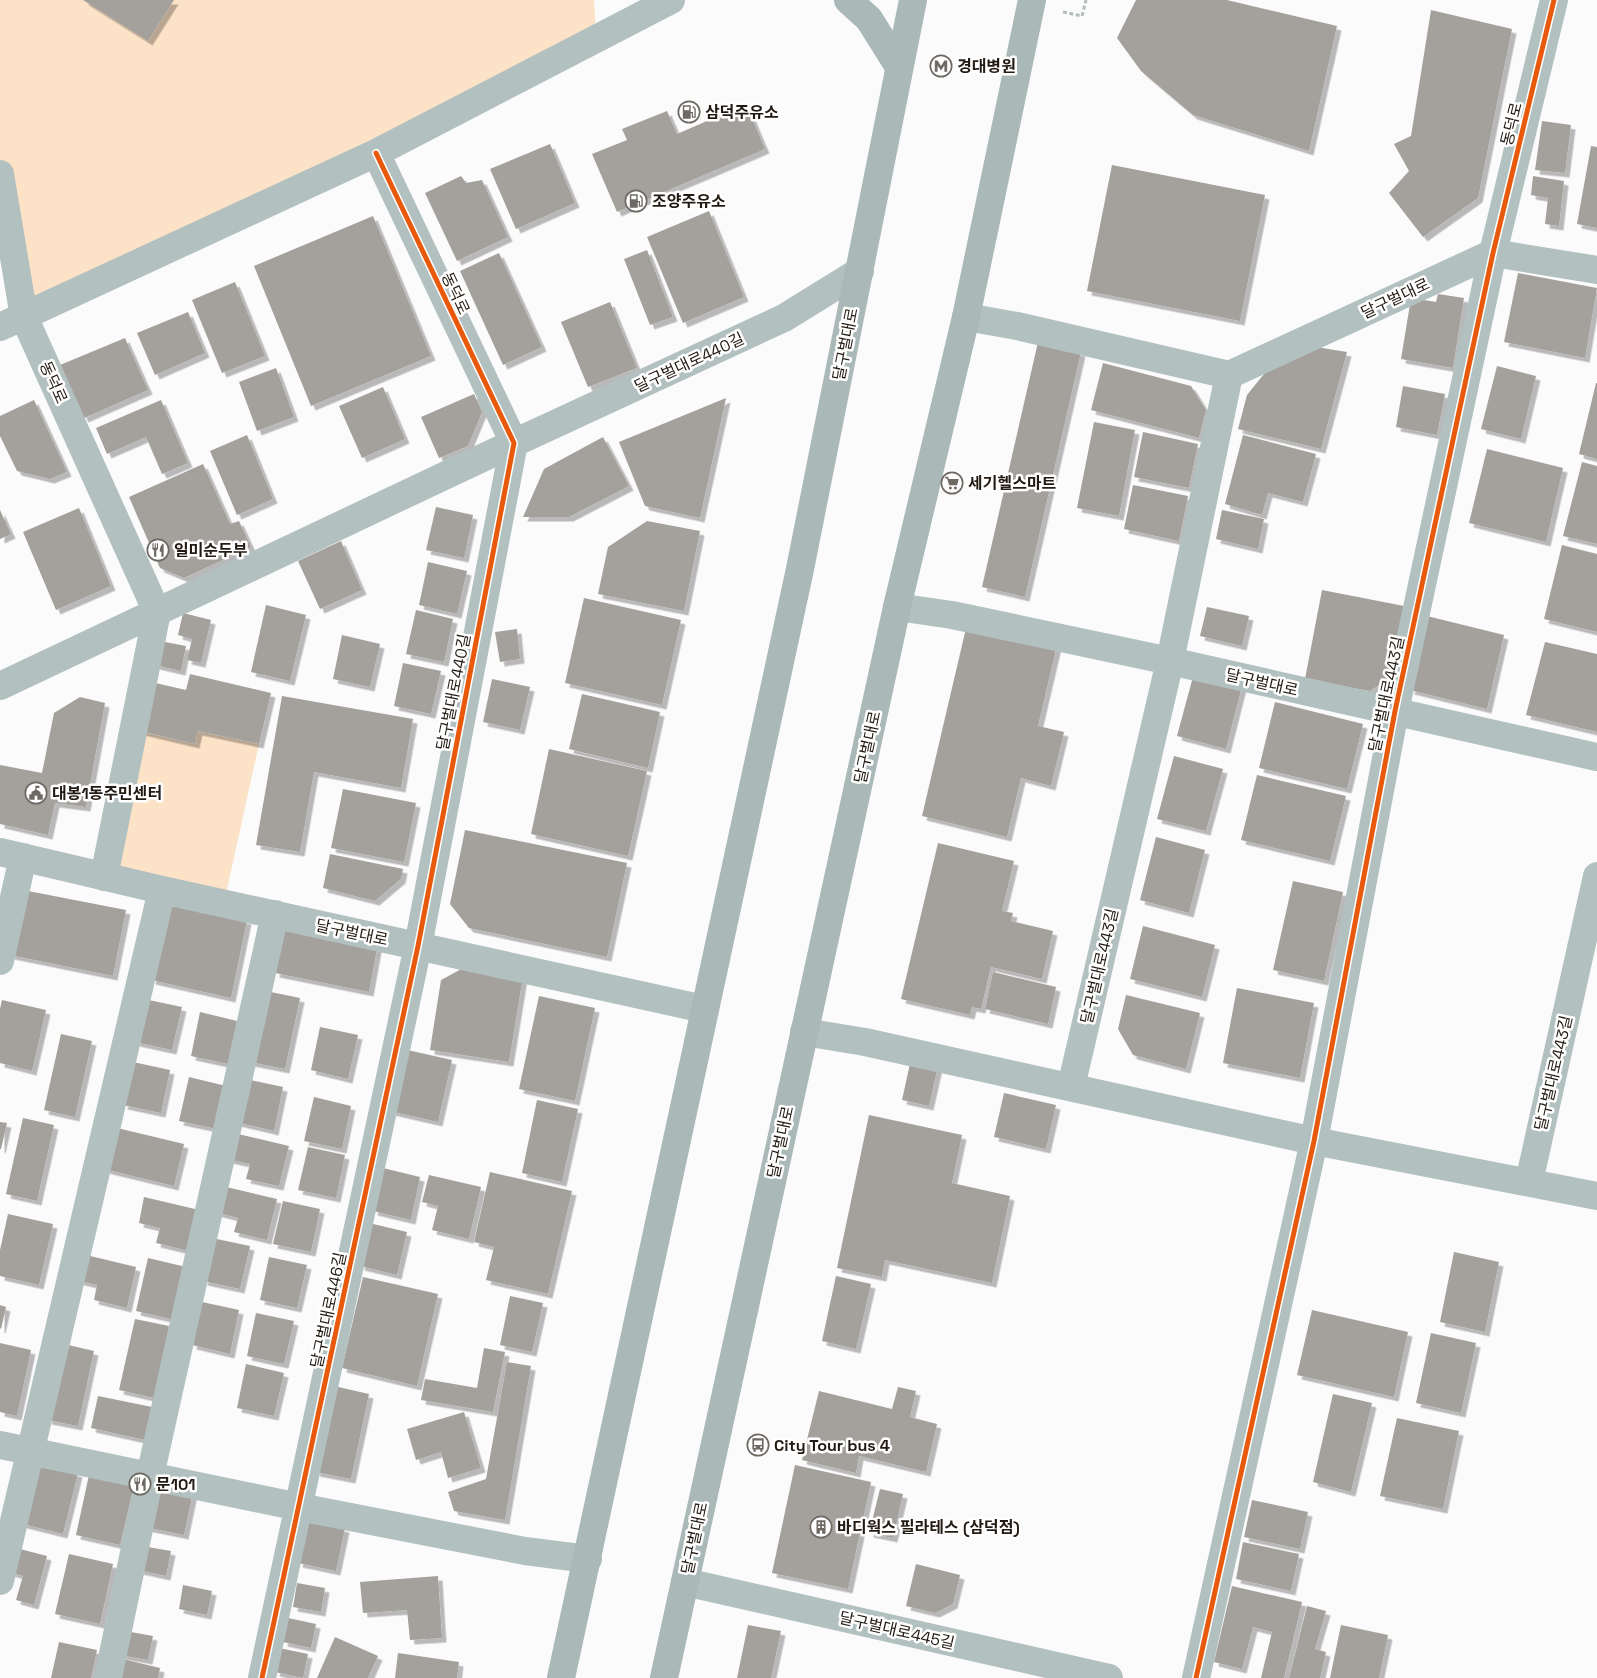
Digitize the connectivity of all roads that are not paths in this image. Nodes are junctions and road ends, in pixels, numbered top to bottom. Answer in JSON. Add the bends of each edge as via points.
{"nodes":[{"id":1,"x":671,"y":0,"type":"edge"},
{"id":2,"x":848,"y":0,"type":"edge"},
{"id":3,"x":913,"y":0,"type":"edge"},
{"id":4,"x":1032,"y":0,"type":"edge"},
{"id":5,"x":1554,"y":0,"type":"edge"},
{"id":6,"x":899,"y":67,"type":"junction"},
{"id":7,"x":376,"y":153,"type":"junction"},
{"id":8,"x":0,"y":174,"type":"edge"},
{"id":9,"x":1493,"y":253,"type":"junction"},
{"id":10,"x":1597,"y":270,"type":"edge"},
{"id":11,"x":860,"y":271,"type":"junction"},
{"id":12,"x":966,"y":317,"type":"junction"},
{"id":13,"x":12,"y":322,"type":"edge"},
{"id":14,"x":1229,"y":376,"type":"junction"},
{"id":15,"x":514,"y":443,"type":"junction"},
{"id":16,"x":897,"y":607,"type":"junction"},
{"id":17,"x":157,"y":612,"type":"junction"},
{"id":18,"x":1170,"y":661,"type":"junction"},
{"id":19,"x":0,"y":686,"type":"edge"},
{"id":20,"x":1395,"y":711,"type":"junction"},
{"id":21,"x":1597,"y":756,"type":"edge"},
{"id":22,"x":11,"y":854,"type":"edge"},
{"id":23,"x":1597,"y":876,"type":"edge"},
{"id":24,"x":104,"y":877,"type":"junction"},
{"id":25,"x":162,"y":890,"type":"junction"},
{"id":26,"x":274,"y":914,"type":"junction"},
{"id":27,"x":418,"y":946,"type":"junction"},
{"id":28,"x":0,"y":961,"type":"edge"},
{"id":29,"x":704,"y":1010,"type":"junction"},
{"id":30,"x":804,"y":1032,"type":"junction"},
{"id":31,"x":1071,"y":1087,"type":"junction"},
{"id":32,"x":1314,"y":1141,"type":"junction"},
{"id":33,"x":1529,"y":1182,"type":"junction"},
{"id":34,"x":1597,"y":1196,"type":"edge"},
{"id":35,"x":0,"y":1445,"type":"edge"},
{"id":36,"x":30,"y":1452,"type":"junction"},
{"id":37,"x":150,"y":1476,"type":"junction"},
{"id":38,"x":300,"y":1507,"type":"junction"},
{"id":39,"x":588,"y":1559,"type":"junction"},
{"id":40,"x":0,"y":1581,"type":"edge"},
{"id":41,"x":684,"y":1582,"type":"junction"},
{"id":42,"x":108,"y":1678,"type":"edge"},
{"id":43,"x":262,"y":1678,"type":"edge"},
{"id":44,"x":561,"y":1678,"type":"edge"},
{"id":45,"x":664,"y":1678,"type":"edge"},
{"id":46,"x":1109,"y":1678,"type":"edge"},
{"id":47,"x":1196,"y":1678,"type":"edge"}],
"edges":[{"from":1,"to":7,"type":"street"},
{"from":2,"to":6,"type":"main road","via":[[869,19]]},
{"from":3,"to":6,"type":"main road","name":"달구벌대로"},
{"from":4,"to":12,"type":"main road","name":"달구벌대로"},
{"from":5,"to":9,"type":"street","name":"동덕로"},
{"from":6,"to":11,"type":"main road","name":"달구벌대로"},
{"from":7,"to":13,"type":"street"},
{"from":7,"to":15,"type":"street","name":"동덕로"},
{"from":8,"to":13,"type":"street","name":"동덕로"},
{"from":9,"to":10,"type":"street"},
{"from":9,"to":14,"type":"street","name":"달구벌대로"},
{"from":9,"to":20,"type":"street","name":"달구벌대로443길"},
{"from":11,"to":15,"type":"street","name":"달구벌대로440길","via":[[784,318]]},
{"from":11,"to":29,"type":"main road","name":"달구벌대로","via":[[800,569]]},
{"from":12,"to":14,"type":"street","via":[[1027,328]]},
{"from":12,"to":16,"type":"main road","name":"달구벌대로"},
{"from":13,"to":17,"type":"street","name":"동덕로"},
{"from":14,"to":18,"type":"street","name":"달구벌대로443길"},
{"from":15,"to":17,"type":"street","name":"달구벌대로440길"},
{"from":15,"to":27,"type":"street","name":"달구벌대로440길"},
{"from":16,"to":18,"type":"street","name":"달구벌대로","via":[[952,615]]},
{"from":16,"to":30,"type":"main road","name":"달구벌대로"},
{"from":17,"to":19,"type":"street","name":"달구벌대로440길"},
{"from":17,"to":24,"type":"street"},
{"from":18,"to":20,"type":"street","name":"달구벌대로"},
{"from":18,"to":31,"type":"street","name":"달구벌대로443길"},
{"from":20,"to":21,"type":"street","name":"달구벌대로"},
{"from":20,"to":32,"type":"street","name":"달구벌대로443길"},
{"from":22,"to":24,"type":"street","name":"달구벌대로"},
{"from":22,"to":28,"type":"street"},
{"from":23,"to":33,"type":"street","name":"달구벌대로443길"},
{"from":24,"to":25,"type":"street","name":"달구벌대로"},
{"from":25,"to":26,"type":"street","name":"달구벌대로"},
{"from":25,"to":36,"type":"street"},
{"from":26,"to":27,"type":"street","name":"달구벌대로"},
{"from":26,"to":37,"type":"street"},
{"from":27,"to":29,"type":"street","name":"달구벌대로"},
{"from":27,"to":38,"type":"street","name":"달구벌대로446길"},
{"from":29,"to":39,"type":"main road","name":"달구벌대로"},
{"from":30,"to":31,"type":"street","via":[[866,1042]]},
{"from":30,"to":41,"type":"main road","name":"달구벌대로"},
{"from":31,"to":32,"type":"street"},
{"from":32,"to":33,"type":"street"},
{"from":32,"to":47,"type":"street","name":"달구벌대로443길"},
{"from":33,"to":34,"type":"street"},
{"from":35,"to":36,"type":"street"},
{"from":36,"to":37,"type":"street"},
{"from":36,"to":40,"type":"street"},
{"from":37,"to":38,"type":"street"},
{"from":37,"to":42,"type":"street"},
{"from":38,"to":39,"type":"street","via":[[524,1551]]},
{"from":38,"to":43,"type":"street","name":"달구벌대로446길"},
{"from":39,"to":44,"type":"main road","name":"달구벌대로"},
{"from":41,"to":45,"type":"main road","name":"달구벌대로"},
{"from":41,"to":46,"type":"street","name":"달구벌대로445길"}]}
